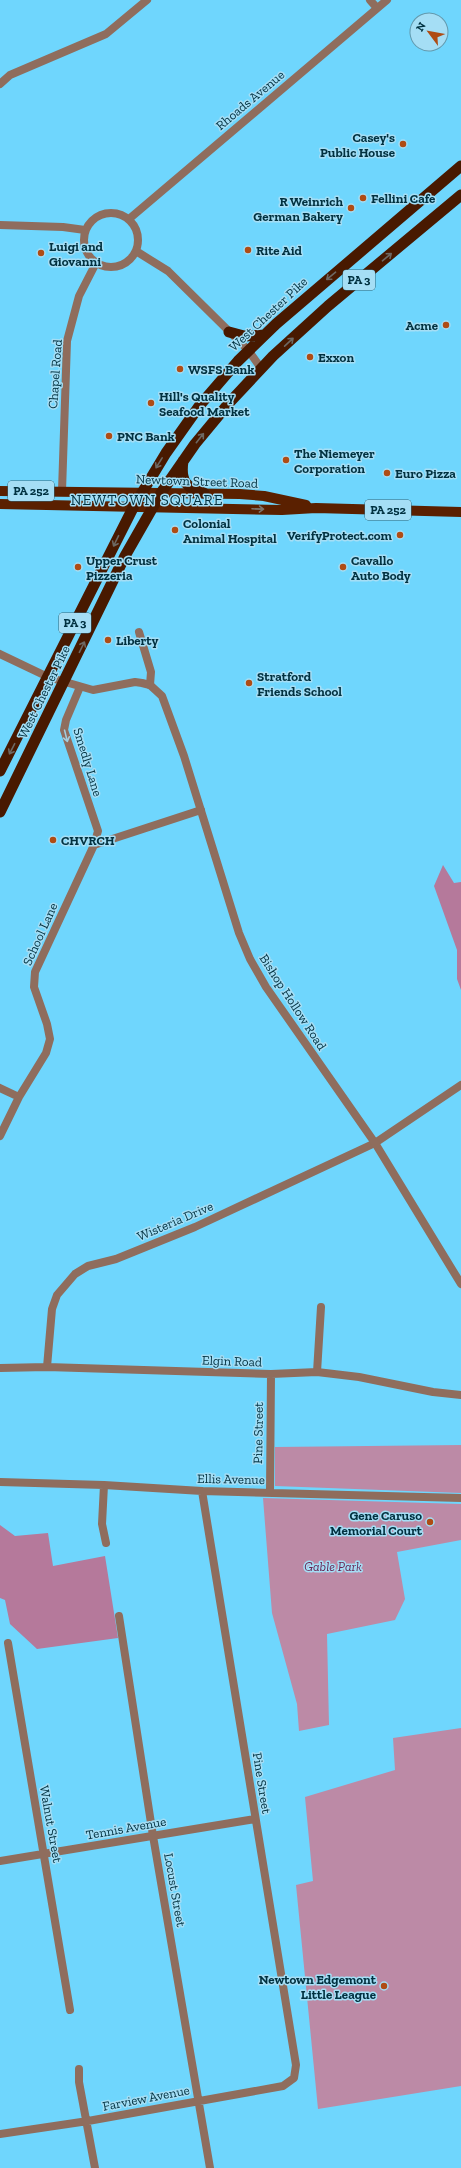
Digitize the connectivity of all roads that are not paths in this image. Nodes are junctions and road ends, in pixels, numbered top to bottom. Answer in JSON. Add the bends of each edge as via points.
{"nodes":[{"id":1,"x":147,"y":0,"type":"edge"},
{"id":2,"x":370,"y":0,"type":"edge"},
{"id":3,"x":387,"y":0,"type":"edge"},
{"id":4,"x":377,"y":8,"type":"junction"},
{"id":5,"x":0,"y":84,"type":"edge"},
{"id":6,"x":461,"y":166,"type":"edge"},
{"id":7,"x":461,"y":195,"type":"edge"},
{"id":8,"x":129,"y":219,"type":"junction"},
{"id":9,"x":0,"y":225,"type":"edge"},
{"id":10,"x":85,"y":230,"type":"junction"},
{"id":11,"x":136,"y":251,"type":"junction"},
{"id":12,"x":96,"y":263,"type":"junction"},
{"id":13,"x":229,"y":332,"type":"junction"},
{"id":14,"x":264,"y":335,"type":"junction"},
{"id":15,"x":248,"y":350,"type":"junction"},
{"id":16,"x":260,"y":368,"type":"junction"},
{"id":17,"x":183,"y":461,"type":"junction"},
{"id":18,"x":0,"y":491,"type":"edge"},
{"id":19,"x":62,"y":491,"type":"junction"},
{"id":20,"x":142,"y":492,"type":"junction"},
{"id":21,"x":161,"y":493,"type":"junction"},
{"id":22,"x":204,"y":493,"type":"junction"},
{"id":23,"x":0,"y":504,"type":"edge"},
{"id":24,"x":134,"y":506,"type":"junction"},
{"id":25,"x":152,"y":507,"type":"junction"},
{"id":26,"x":316,"y":508,"type":"junction"},
{"id":27,"x":461,"y":512,"type":"edge"},
{"id":28,"x":138,"y":632,"type":"dead end"},
{"id":29,"x":0,"y":654,"type":"edge"},
{"id":30,"x":48,"y":677,"type":"junction"},
{"id":31,"x":65,"y":682,"type":"junction"},
{"id":32,"x":150,"y":685,"type":"junction"},
{"id":33,"x":80,"y":687,"type":"junction"},
{"id":34,"x":0,"y":771,"type":"edge"},
{"id":35,"x":201,"y":810,"type":"junction"},
{"id":36,"x":0,"y":812,"type":"edge"},
{"id":37,"x":94,"y":845,"type":"junction"},
{"id":38,"x":461,"y":1085,"type":"edge"},
{"id":39,"x":0,"y":1088,"type":"edge"},
{"id":40,"x":19,"y":1097,"type":"junction"},
{"id":41,"x":0,"y":1136,"type":"edge"},
{"id":42,"x":375,"y":1143,"type":"junction"},
{"id":43,"x":461,"y":1284,"type":"edge"},
{"id":44,"x":321,"y":1307,"type":"dead end"},
{"id":45,"x":47,"y":1367,"type":"junction"},
{"id":46,"x":0,"y":1368,"type":"edge"},
{"id":47,"x":317,"y":1372,"type":"junction"},
{"id":48,"x":271,"y":1374,"type":"junction"},
{"id":49,"x":461,"y":1396,"type":"edge"},
{"id":50,"x":0,"y":1482,"type":"edge"},
{"id":51,"x":104,"y":1485,"type":"junction"},
{"id":52,"x":202,"y":1491,"type":"junction"},
{"id":53,"x":270,"y":1492,"type":"junction"},
{"id":54,"x":461,"y":1498,"type":"edge"},
{"id":55,"x":106,"y":1544,"type":"dead end"},
{"id":56,"x":119,"y":1616,"type":"dead end"},
{"id":57,"x":8,"y":1643,"type":"dead end"},
{"id":58,"x":255,"y":1819,"type":"junction"},
{"id":59,"x":154,"y":1836,"type":"junction"},
{"id":60,"x":45,"y":1855,"type":"junction"},
{"id":61,"x":0,"y":1861,"type":"edge"},
{"id":62,"x":70,"y":2010,"type":"dead end"},
{"id":63,"x":79,"y":2069,"type":"dead end"},
{"id":64,"x":294,"y":2078,"type":"joint"},
{"id":65,"x":200,"y":2100,"type":"junction"},
{"id":66,"x":88,"y":2121,"type":"junction"},
{"id":67,"x":0,"y":2134,"type":"edge"},
{"id":68,"x":95,"y":2168,"type":"edge"},
{"id":69,"x":210,"y":2168,"type":"edge"}],
"edges":[{"from":1,"to":5,"type":"street","via":[[106,34],[10,75]]},
{"from":2,"to":4,"type":"street"},
{"from":3,"to":4,"type":"street","name":"Rhoads Avenue"},
{"from":4,"to":8,"type":"street","name":"Rhoads Avenue"},
{"from":6,"to":14,"type":"highway","name":"West Chester Pike","number":"PA 3","one_way":true},
{"from":16,"to":7,"type":"highway","name":"West Chester Pike","number":"PA 3","one_way":true,"via":[[324,310]]},
{"from":8,"to":10,"type":"street","via":[[117,213],[102,214],[92,220]]},
{"from":8,"to":11,"type":"street","via":[[138,235]]},
{"from":9,"to":10,"type":"street"},
{"from":10,"to":12,"type":"street","via":[[85,250]]},
{"from":11,"to":12,"type":"street","via":[[127,262],[118,266],[109,267]]},
{"from":11,"to":13,"type":"street","via":[[168,271]]},
{"from":12,"to":19,"type":"street","name":"Chapel Road","via":[[79,296],[67,341]]},
{"from":13,"to":14,"type":"highway","via":[[251,337]]},
{"from":13,"to":15,"type":"street"},
{"from":14,"to":15,"type":"highway","name":"West Chester Pike","number":"PA 3"},
{"from":15,"to":16,"type":"street"},
{"from":15,"to":20,"type":"highway","name":"West Chester Pike","number":"PA 3","one_way":true,"via":[[190,418]]},
{"from":17,"to":16,"type":"highway","name":"West Chester Pike","number":"PA 3","one_way":true,"via":[[220,413]]},
{"from":17,"to":21,"type":"highway","name":"West Chester Pike","number":"PA 3"},
{"from":17,"to":22,"type":"highway","via":[[181,473],[184,483],[189,488]]},
{"from":18,"to":19,"type":"main road","name":"Newtown Street Road","number":"PA 252"},
{"from":19,"to":20,"type":"main road","name":"Newtown Street Road","number":"PA 252"},
{"from":20,"to":21,"type":"main road","name":"Newtown Street Road","number":"PA 252"},
{"from":20,"to":24,"type":"highway","name":"West Chester Pike","number":"PA 3"},
{"from":21,"to":22,"type":"main road","name":"Newtown Street Road","number":"PA 252"},
{"from":21,"to":25,"type":"highway","name":"West Chester Pike","number":"PA 3"},
{"from":22,"to":26,"type":"main road","name":"Newtown Street Road","number":"PA 252","via":[[264,496]]},
{"from":23,"to":24,"type":"main road","name":"Newtown Street Road","number":"PA 252"},
{"from":24,"to":25,"type":"main road","name":"Newtown Street Road","number":"PA 252"},
{"from":24,"to":30,"type":"highway","name":"West Chester Pike","number":"PA 3","one_way":true},
{"from":25,"to":26,"type":"main road","name":"Newtown Street Road","number":"PA 252","one_way":true,"via":[[282,510]]},
{"from":31,"to":25,"type":"highway","name":"West Chester Pike","number":"PA 3","one_way":true,"via":[[125,556]]},
{"from":26,"to":27,"type":"main road","number":"PA 252"},
{"from":28,"to":32,"type":"street","via":[[151,672]]},
{"from":29,"to":30,"type":"street"},
{"from":30,"to":31,"type":"street"},
{"from":30,"to":34,"type":"highway","name":"West Chester Pike","number":"PA 3","one_way":true},
{"from":31,"to":33,"type":"street"},
{"from":31,"to":36,"type":"highway","name":"West Chester Pike","number":"PA 3"},
{"from":32,"to":33,"type":"street","via":[[135,682],[93,690]]},
{"from":32,"to":35,"type":"street","name":"Bishop Hollow Road","via":[[162,696],[170,713]]},
{"from":33,"to":37,"type":"street","name":"Smedly Lane","one_way":true,"via":[[64,730],[98,831]]},
{"from":35,"to":37,"type":"street"},
{"from":35,"to":42,"type":"street","name":"Bishop Hollow Road","via":[[239,933],[250,959],[266,987]]},
{"from":37,"to":40,"type":"street","name":"School Lane","via":[[35,972],[34,987],[50,1039],[46,1052]]},
{"from":38,"to":42,"type":"street","name":"Wisteria Drive"},
{"from":39,"to":40,"type":"street"},
{"from":40,"to":41,"type":"street","name":"School Lane"},
{"from":42,"to":43,"type":"street","name":"Bishop Hollow Road"},
{"from":42,"to":45,"type":"street","name":"Wisteria Drive","via":[[195,1227],[116,1259],[88,1266],[75,1274],[57,1295],[52,1309]]},
{"from":44,"to":47,"type":"street"},
{"from":45,"to":46,"type":"street","name":"Elgin Road"},
{"from":45,"to":48,"type":"street","name":"Elgin Road"},
{"from":47,"to":48,"type":"street","name":"Elgin Road"},
{"from":47,"to":49,"type":"street","name":"Elgin Road"},
{"from":48,"to":53,"type":"street","name":"Pine Street"},
{"from":50,"to":51,"type":"street","name":"Ellis Avenue"},
{"from":51,"to":52,"type":"street","name":"Ellis Avenue"},
{"from":51,"to":55,"type":"street","via":[[102,1524]]},
{"from":52,"to":53,"type":"street","name":"Ellis Avenue"},
{"from":52,"to":58,"type":"street","name":"Pine Street"},
{"from":53,"to":54,"type":"street","name":"Ellis Avenue"},
{"from":56,"to":59,"type":"street","name":"Locust Street"},
{"from":57,"to":60,"type":"street","name":"Walnut Street"},
{"from":58,"to":59,"type":"street","name":"Tennis Avenue"},
{"from":58,"to":64,"type":"street","name":"Pine Street","via":[[296,2065]]},
{"from":59,"to":60,"type":"street","name":"Tennis Avenue"},
{"from":59,"to":65,"type":"street","name":"Locust Street"},
{"from":60,"to":61,"type":"street","name":"Tennis Avenue"},
{"from":60,"to":62,"type":"street","name":"Walnut Street"},
{"from":63,"to":66,"type":"street","via":[[79,2082]]},
{"from":64,"to":65,"type":"street","name":"Farview Avenue","via":[[283,2086]]},
{"from":65,"to":66,"type":"street","name":"Farview Avenue"},
{"from":65,"to":69,"type":"street","name":"Locust Street"},
{"from":66,"to":67,"type":"street","name":"Farview Avenue"},
{"from":66,"to":68,"type":"street"}]}
